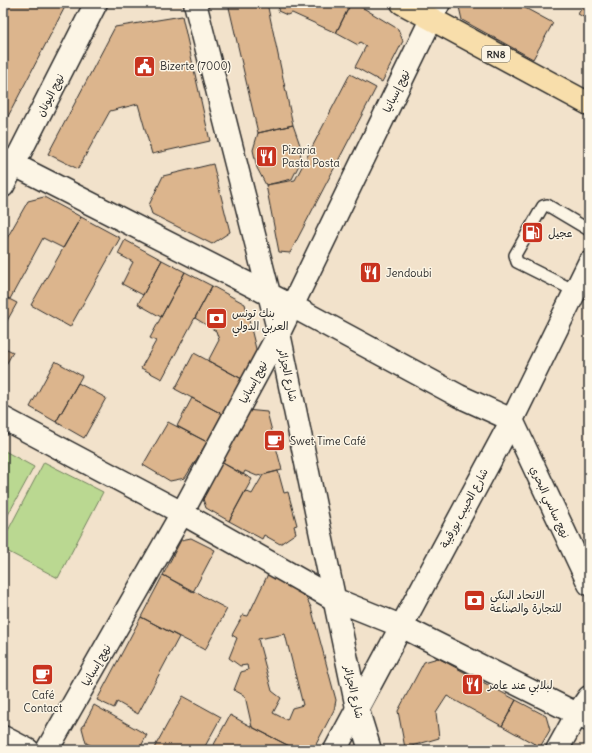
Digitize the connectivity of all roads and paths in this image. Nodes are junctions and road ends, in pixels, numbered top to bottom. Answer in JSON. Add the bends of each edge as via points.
{"nodes":[{"id":1,"x":96,"y":3,"type":"edge"},
{"id":2,"x":195,"y":3,"type":"edge"},
{"id":3,"x":402,"y":3,"type":"edge"},
{"id":4,"x":435,"y":11,"type":"edge"},
{"id":5,"x":589,"y":104,"type":"edge"},
{"id":6,"x":9,"y":162,"type":"edge"},
{"id":7,"x":3,"y":186,"type":"edge"},
{"id":8,"x":589,"y":230,"type":"edge"},
{"id":9,"x":589,"y":263,"type":"edge"},
{"id":10,"x":574,"y":291,"type":"junction"},
{"id":11,"x":268,"y":294,"type":"junction"},
{"id":12,"x":292,"y":306,"type":"junction"},
{"id":13,"x":279,"y":333,"type":"junction"},
{"id":14,"x":3,"y":418,"type":"edge"},
{"id":15,"x":512,"y":420,"type":"junction"},
{"id":16,"x":182,"y":513,"type":"junction"},
{"id":17,"x":589,"y":584,"type":"edge"},
{"id":18,"x":334,"y":599,"type":"junction"},
{"id":19,"x":401,"y":626,"type":"junction"},
{"id":20,"x":357,"y":708,"type":"junction"},
{"id":21,"x":585,"y":710,"type":"edge"},
{"id":22,"x":3,"y":737,"type":"edge"},
{"id":23,"x":28,"y":750,"type":"edge"},
{"id":24,"x":47,"y":750,"type":"edge"},
{"id":25,"x":335,"y":750,"type":"edge"},
{"id":26,"x":370,"y":750,"type":"edge"},
{"id":27,"x":557,"y":750,"type":"edge"}],
"edges":[{"from":1,"to":6,"type":"street","name":"نهج اليونان"},
{"from":2,"to":11,"type":"street","name":"شارع الجزائر"},
{"from":3,"to":4,"type":"main road","number":"RN8"},
{"from":4,"to":5,"type":"main road","number":"RN8"},
{"from":4,"to":12,"type":"street","name":"نهج إسبانيا"},
{"from":6,"to":7,"type":"street","name":"نهج اليونان"},
{"from":6,"to":11,"type":"street"},
{"from":8,"to":10,"type":"lane","via":[[547,205],[543,206],[515,255],[517,262]]},
{"from":9,"to":10,"type":"street","name":"شارع الحبيب بورقيبة"},
{"from":10,"to":15,"type":"street","name":"شارع الحبيب بورقيبة"},
{"from":11,"to":12,"type":"street"},
{"from":11,"to":13,"type":"street","name":"شارع الجزائر"},
{"from":12,"to":13,"type":"street","name":"نهج إسبانيا"},
{"from":12,"to":15,"type":"street","via":[[459,396]]},
{"from":13,"to":16,"type":"street","name":"نهج إسبانيا"},
{"from":13,"to":18,"type":"street","name":"شارع الجزائر"},
{"from":14,"to":16,"type":"street"},
{"from":15,"to":17,"type":"street","name":"نهج ساسي البحري"},
{"from":15,"to":19,"type":"street","name":"شارع الحبيب بورقيبة"},
{"from":16,"to":18,"type":"street"},
{"from":16,"to":24,"type":"street","name":"نهج إسبانيا"},
{"from":18,"to":19,"type":"street"},
{"from":18,"to":20,"type":"street","name":"شارع الجزائر"},
{"from":19,"to":20,"type":"street","name":"شارع الحبيب بورقيبة"},
{"from":19,"to":21,"type":"street"},
{"from":20,"to":25,"type":"street","name":"شارع الحبيب بورقيبة"},
{"from":20,"to":26,"type":"street","name":"شارع الجزائر"},
{"from":21,"to":27,"type":"street"},
{"from":22,"to":23,"type":"street"}]}
